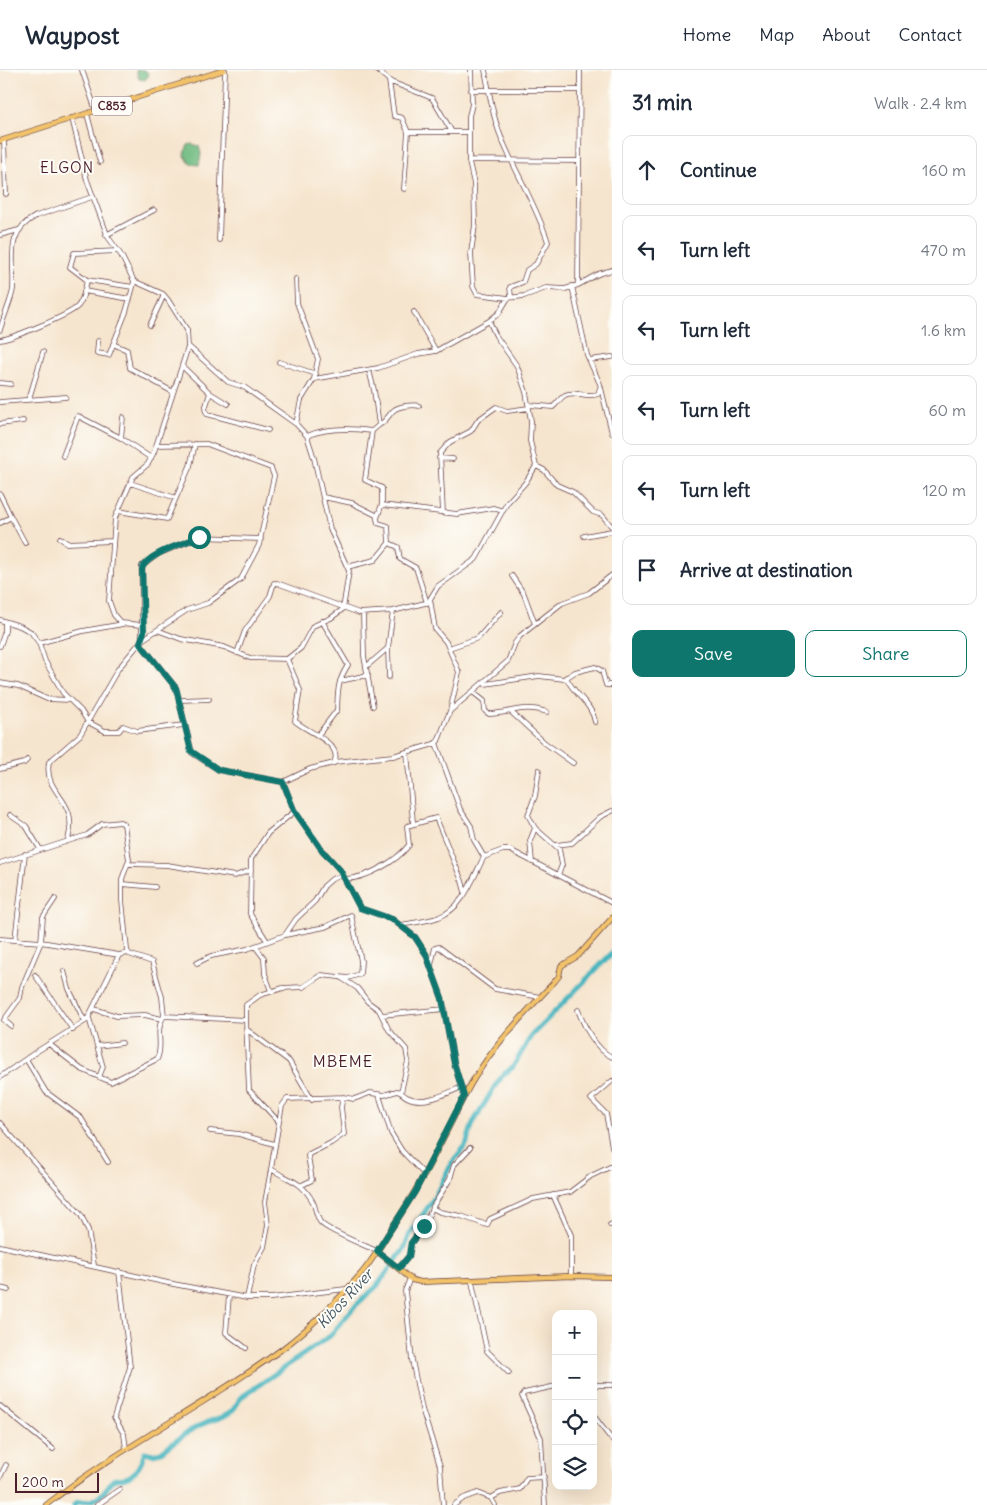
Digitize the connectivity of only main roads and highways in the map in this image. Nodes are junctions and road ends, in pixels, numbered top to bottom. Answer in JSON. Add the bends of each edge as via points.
{"nodes":[{"id":1,"x":224,"y":70,"type":"edge"},
{"id":2,"x":2,"y":141,"type":"edge"},
{"id":3,"x":612,"y":918,"type":"edge"},
{"id":4,"x":377,"y":1251,"type":"junction"},
{"id":5,"x":612,"y":1277,"type":"edge"},
{"id":6,"x":46,"y":1505,"type":"edge"}],
"edges":[{"from":1,"to":2,"type":"main road","number":"C853"},
{"from":3,"to":4,"type":"main road","via":[[578,956],[561,966],[559,976],[502,1040],[464,1096],[403,1214]]},
{"from":4,"to":5,"type":"main road","via":[[410,1278],[420,1282]]},
{"from":4,"to":6,"type":"main road","via":[[360,1274],[315,1321],[283,1348],[126,1449]]}]}
